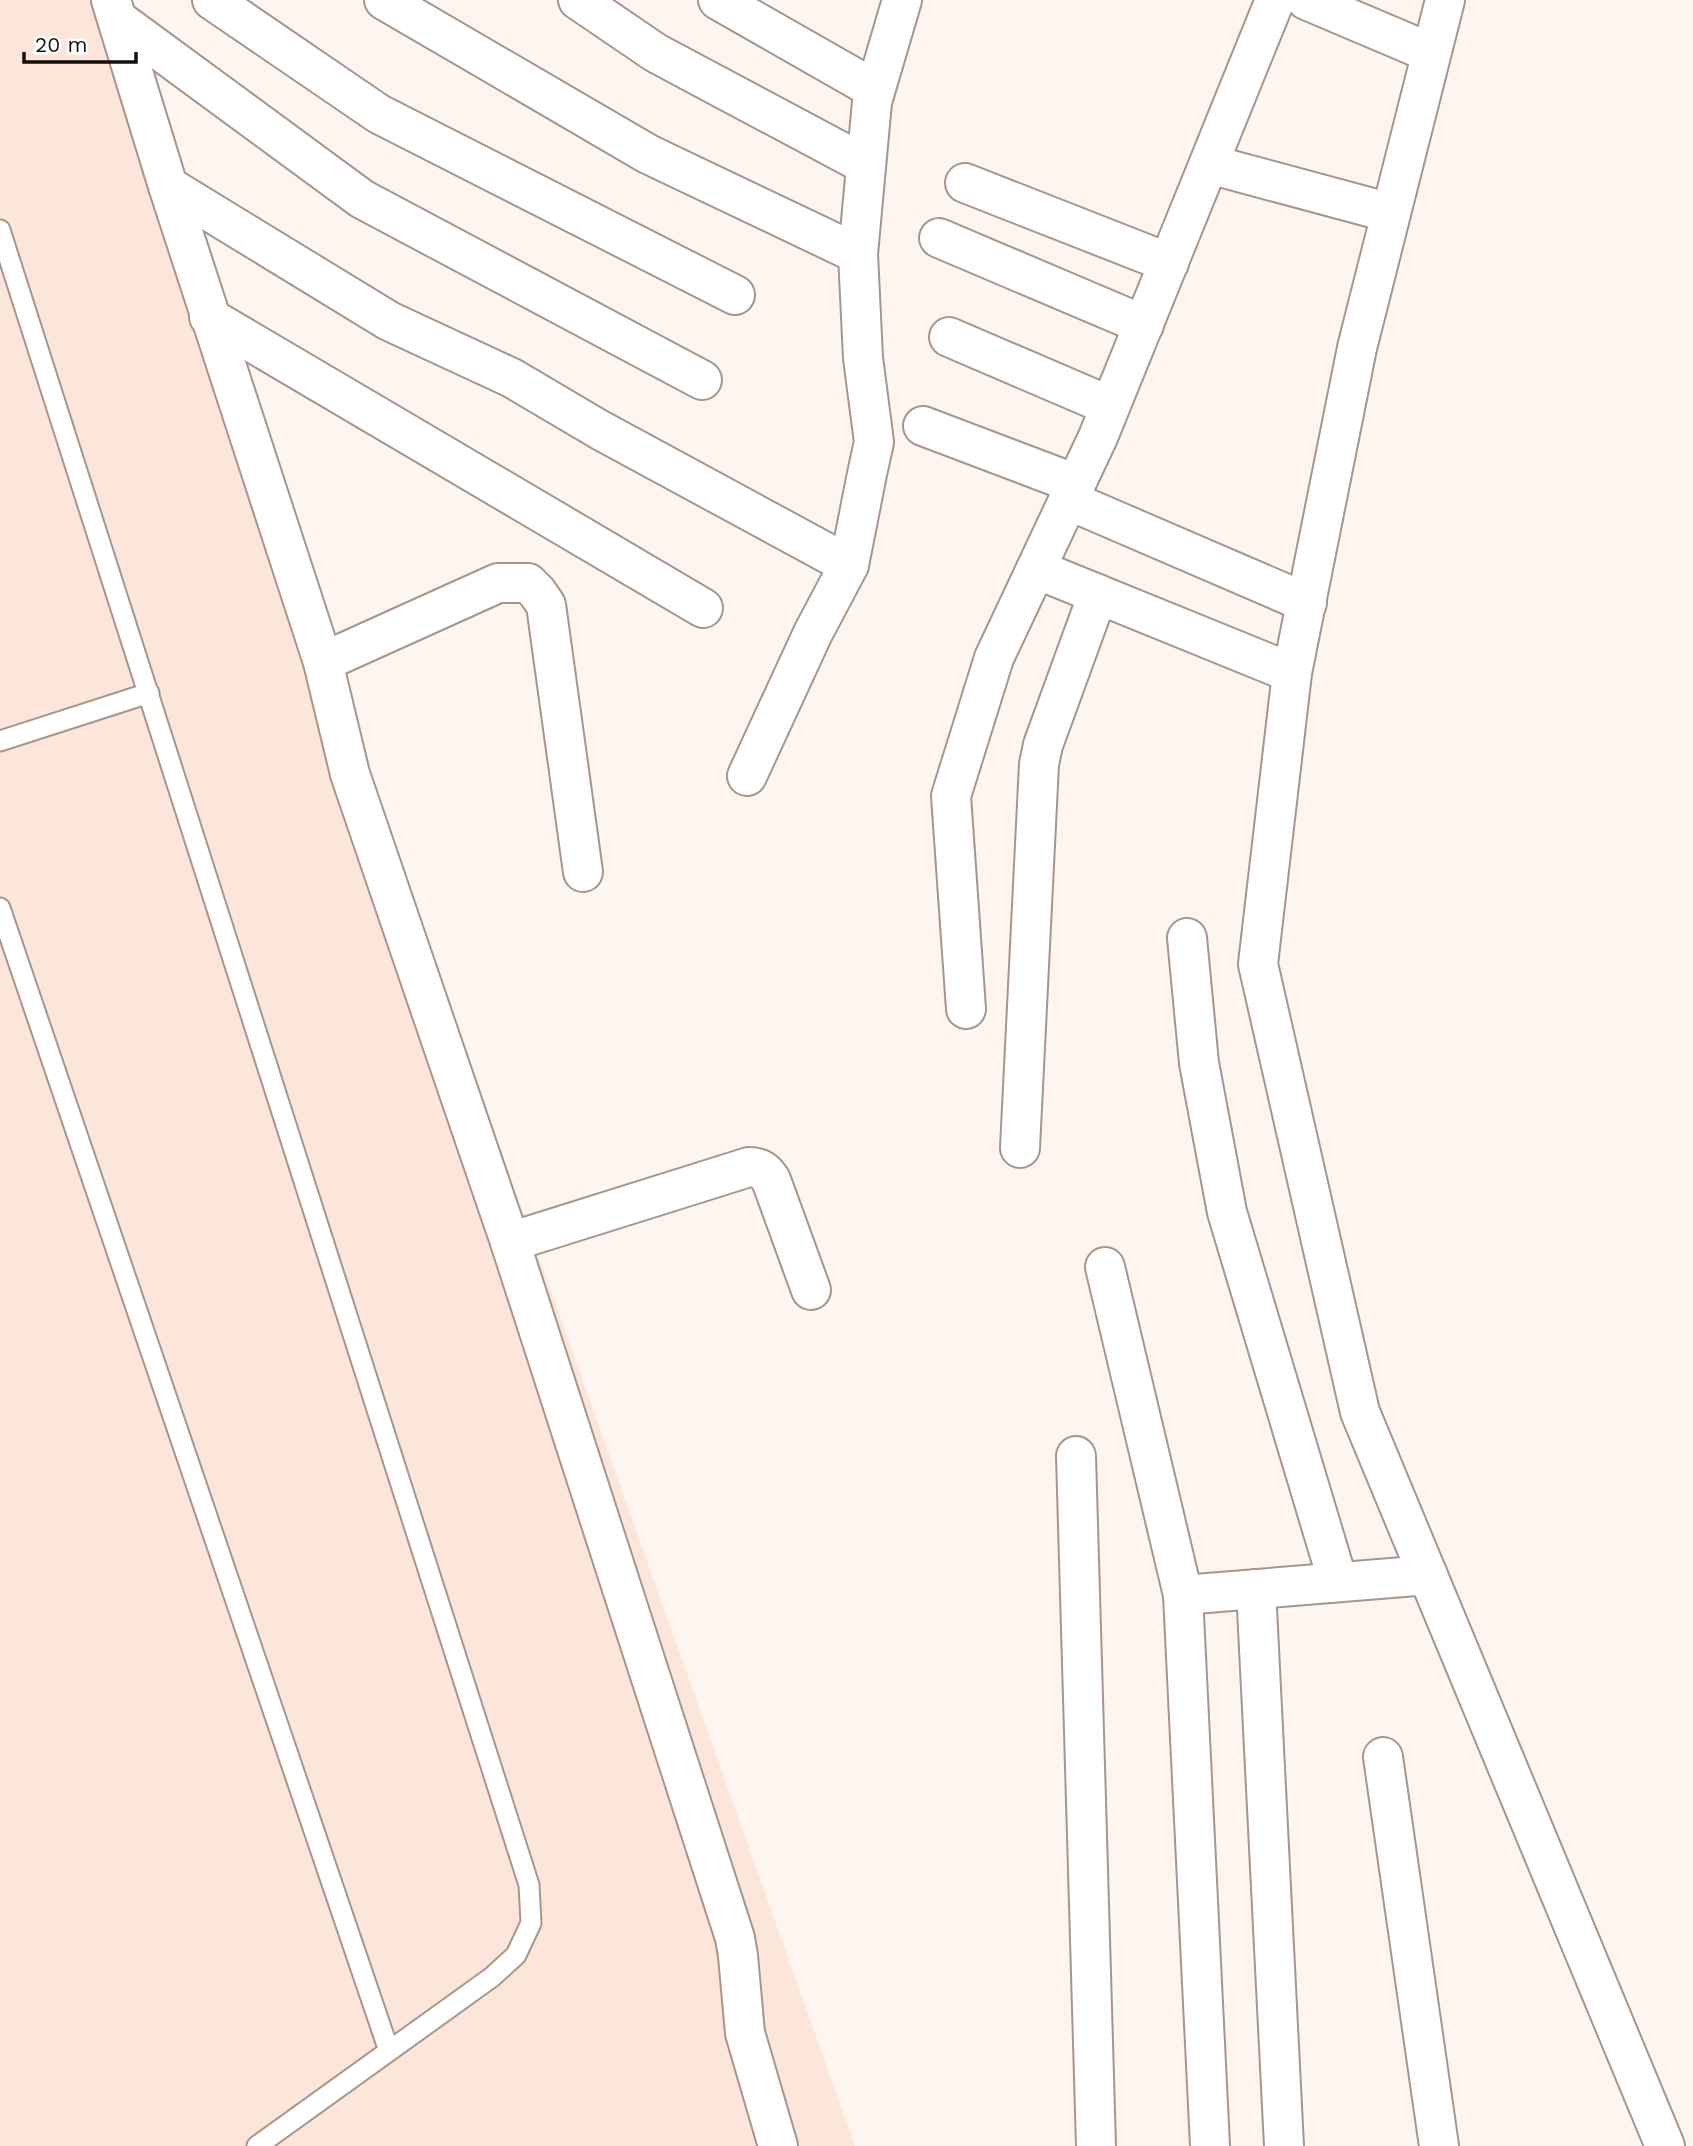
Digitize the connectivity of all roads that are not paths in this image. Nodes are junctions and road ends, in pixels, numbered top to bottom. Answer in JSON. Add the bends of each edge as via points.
{"nodes":[{"id":1,"x":212,"y":0,"type":"edge"},
{"id":2,"x":384,"y":0,"type":"edge"},
{"id":3,"x":578,"y":0,"type":"edge"},
{"id":4,"x":718,"y":0,"type":"edge"},
{"id":5,"x":902,"y":0,"type":"edge"},
{"id":6,"x":1275,"y":0,"type":"edge"},
{"id":7,"x":1306,"y":0,"type":"edge"},
{"id":8,"x":1445,"y":0,"type":"edge"},
{"id":9,"x":114,"y":9,"type":"edge"},
{"id":10,"x":1431,"y":52,"type":"junction"},
{"id":11,"x":874,"y":89,"type":"junction"},
{"id":12,"x":1209,"y":164,"type":"junction"},
{"id":13,"x":866,"y":165,"type":"junction"},
{"id":14,"x":965,"y":183,"type":"dead end"},
{"id":15,"x":168,"y":187,"type":"junction"},
{"id":16,"x":1391,"y":213,"type":"junction"},
{"id":17,"x":0,"y":230,"type":"edge"},
{"id":18,"x":939,"y":238,"type":"dead end"},
{"id":19,"x":858,"y":254,"type":"junction"},
{"id":20,"x":1169,"y":262,"type":"junction"},
{"id":21,"x":735,"y":295,"type":"dead end"},
{"id":22,"x":209,"y":317,"type":"junction"},
{"id":23,"x":1144,"y":325,"type":"junction"},
{"id":24,"x":949,"y":337,"type":"dead end"},
{"id":25,"x":702,"y":380,"type":"dead end"},
{"id":26,"x":1110,"y":406,"type":"junction"},
{"id":27,"x":923,"y":426,"type":"dead end"},
{"id":28,"x":1072,"y":492,"type":"junction"},
{"id":29,"x":849,"y":565,"type":"junction"},
{"id":30,"x":1036,"y":569,"type":"junction"},
{"id":31,"x":1098,"y":594,"type":"junction"},
{"id":32,"x":1307,"y":603,"type":"junction"},
{"id":33,"x":703,"y":608,"type":"dead end"},
{"id":34,"x":323,"y":662,"type":"junction"},
{"id":35,"x":1292,"y":673,"type":"junction"},
{"id":36,"x":149,"y":692,"type":"junction"},
{"id":37,"x":0,"y":741,"type":"edge"},
{"id":38,"x":747,"y":776,"type":"dead end"},
{"id":39,"x":583,"y":872,"type":"dead end"},
{"id":40,"x":0,"y":908,"type":"edge"},
{"id":41,"x":1186,"y":938,"type":"dead end"},
{"id":42,"x":965,"y":1009,"type":"dead end"},
{"id":43,"x":1020,"y":1148,"type":"dead end"},
{"id":44,"x":510,"y":1242,"type":"junction"},
{"id":45,"x":1105,"y":1267,"type":"dead end"},
{"id":46,"x":811,"y":1290,"type":"dead end"},
{"id":47,"x":1076,"y":1456,"type":"dead end"},
{"id":48,"x":1428,"y":1575,"type":"junction"},
{"id":49,"x":1338,"y":1583,"type":"junction"},
{"id":50,"x":1256,"y":1589,"type":"junction"},
{"id":51,"x":1183,"y":1595,"type":"junction"},
{"id":52,"x":1383,"y":1757,"type":"dead end"},
{"id":53,"x":390,"y":2051,"type":"junction"},
{"id":54,"x":257,"y":2146,"type":"edge"},
{"id":55,"x":778,"y":2146,"type":"edge"},
{"id":56,"x":1096,"y":2146,"type":"edge"},
{"id":57,"x":1210,"y":2146,"type":"edge"},
{"id":58,"x":1284,"y":2146,"type":"edge"},
{"id":59,"x":1439,"y":2146,"type":"edge"},
{"id":60,"x":1665,"y":2146,"type":"edge"}],
"edges":[{"from":1,"to":21,"type":"street","via":[[379,114]]},
{"from":2,"to":19,"type":"street","via":[[648,154]]},
{"from":3,"to":13,"type":"street","via":[[656,53]]},
{"from":4,"to":11,"type":"street"},
{"from":5,"to":11,"type":"street"},
{"from":6,"to":12,"type":"street"},
{"from":7,"to":10,"type":"street"},
{"from":8,"to":10,"type":"street"},
{"from":9,"to":15,"type":"street"},
{"from":9,"to":25,"type":"street","via":[[362,199]]},
{"from":10,"to":16,"type":"street"},
{"from":11,"to":13,"type":"street"},
{"from":12,"to":16,"type":"street"},
{"from":12,"to":20,"type":"street"},
{"from":13,"to":19,"type":"street"},
{"from":14,"to":20,"type":"street"},
{"from":15,"to":22,"type":"street"},
{"from":15,"to":29,"type":"street","via":[[389,321],[512,378]]},
{"from":16,"to":32,"type":"street","via":[[1357,348]]},
{"from":17,"to":36,"type":"lane"},
{"from":18,"to":23,"type":"street"},
{"from":19,"to":29,"type":"street","via":[[863,358],[874,442]]},
{"from":20,"to":23,"type":"street"},
{"from":22,"to":33,"type":"street"},
{"from":22,"to":34,"type":"street"},
{"from":23,"to":26,"type":"street"},
{"from":24,"to":26,"type":"street"},
{"from":26,"to":28,"type":"street"},
{"from":27,"to":28,"type":"street"},
{"from":28,"to":30,"type":"street"},
{"from":28,"to":32,"type":"street"},
{"from":29,"to":38,"type":"street"},
{"from":30,"to":31,"type":"street"},
{"from":30,"to":42,"type":"street","via":[[994,658],[951,796]]},
{"from":31,"to":35,"type":"street"},
{"from":31,"to":43,"type":"street","via":[[1039,764]]},
{"from":32,"to":35,"type":"street"},
{"from":34,"to":39,"type":"street","via":[[498,583],[528,583],[546,605]]},
{"from":34,"to":44,"type":"street","via":[[351,774]]},
{"from":35,"to":48,"type":"street","via":[[1258,964],[1360,1412]]},
{"from":36,"to":37,"type":"lane"},
{"from":36,"to":53,"type":"lane","via":[[529,1885],[531,1923],[516,1955]]},
{"from":40,"to":53,"type":"lane"},
{"from":41,"to":49,"type":"street","via":[[1199,1063],[1227,1212]]},
{"from":44,"to":46,"type":"street","via":[[758,1167],[771,1180]]},
{"from":44,"to":55,"type":"street","via":[[735,1938],[744,2033]]},
{"from":45,"to":51,"type":"street"},
{"from":47,"to":56,"type":"street"},
{"from":48,"to":49,"type":"street"},
{"from":48,"to":60,"type":"street"},
{"from":49,"to":50,"type":"street"},
{"from":50,"to":51,"type":"street"},
{"from":50,"to":58,"type":"street"},
{"from":51,"to":57,"type":"street"},
{"from":52,"to":59,"type":"street"},
{"from":53,"to":54,"type":"lane"}]}
